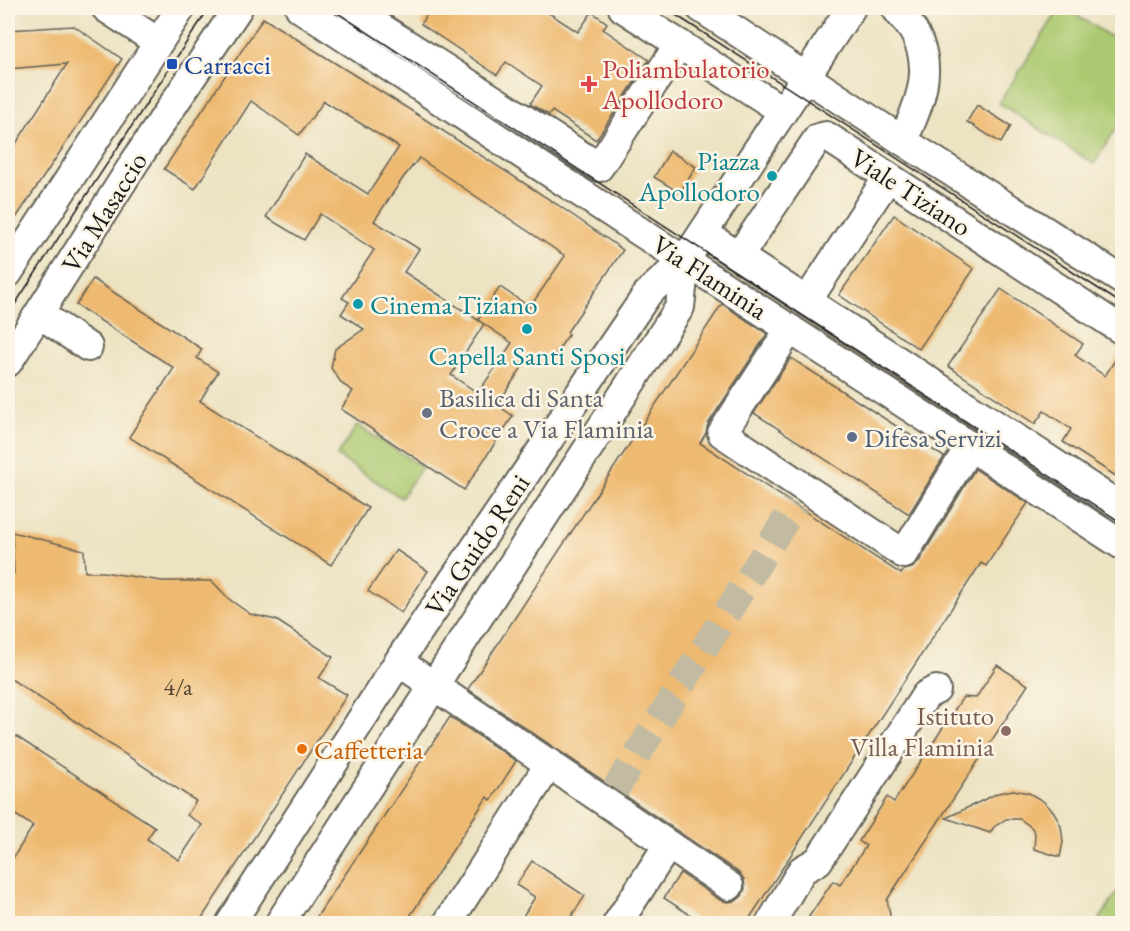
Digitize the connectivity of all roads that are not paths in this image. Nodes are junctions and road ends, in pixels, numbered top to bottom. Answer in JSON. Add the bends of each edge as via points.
{"nodes":[{"id":1,"x":106,"y":8,"type":"edge"},
{"id":2,"x":181,"y":8,"type":"edge"},
{"id":3,"x":238,"y":8,"type":"edge"},
{"id":4,"x":300,"y":8,"type":"edge"},
{"id":5,"x":350,"y":8,"type":"edge"},
{"id":6,"x":622,"y":8,"type":"edge"},
{"id":7,"x":701,"y":8,"type":"edge"},
{"id":8,"x":851,"y":8,"type":"edge"},
{"id":9,"x":896,"y":8,"type":"edge"},
{"id":10,"x":158,"y":42,"type":"junction"},
{"id":11,"x":679,"y":44,"type":"junction"},
{"id":12,"x":806,"y":78,"type":"junction"},
{"id":13,"x":783,"y":111,"type":"junction"},
{"id":14,"x":903,"y":141,"type":"junction"},
{"id":15,"x":888,"y":177,"type":"junction"},
{"id":16,"x":703,"y":233,"type":"junction"},
{"id":17,"x":739,"y":256,"type":"junction"},
{"id":18,"x":686,"y":260,"type":"junction"},
{"id":19,"x":8,"y":273,"type":"edge"},
{"id":20,"x":1122,"y":280,"type":"edge"},
{"id":21,"x":807,"y":301,"type":"junction"},
{"id":22,"x":51,"y":321,"type":"junction"},
{"id":23,"x":790,"y":329,"type":"junction"},
{"id":24,"x":1122,"y":330,"type":"edge"},
{"id":25,"x":88,"y":347,"type":"dead end"},
{"id":26,"x":8,"y":362,"type":"edge"},
{"id":27,"x":970,"y":446,"type":"junction"},
{"id":28,"x":1122,"y":508,"type":"edge"},
{"id":29,"x":1122,"y":545,"type":"edge"},
{"id":30,"x":399,"y":662,"type":"junction"},
{"id":31,"x":434,"y":684,"type":"junction"},
{"id":32,"x":936,"y":690,"type":"dead end"},
{"id":33,"x":550,"y":764,"type":"junction"},
{"id":34,"x":668,"y":845,"type":"junction"},
{"id":35,"x":729,"y":886,"type":"dead end"},
{"id":36,"x":230,"y":924,"type":"edge"},
{"id":37,"x":279,"y":924,"type":"edge"},
{"id":38,"x":447,"y":924,"type":"edge"},
{"id":39,"x":617,"y":924,"type":"edge"},
{"id":40,"x":770,"y":924,"type":"edge"}],
"edges":[{"from":1,"to":10,"type":"street"},
{"from":2,"to":10,"type":"street","name":"Via Masaccio"},
{"from":3,"to":22,"type":"street","name":"Via Masaccio","via":[[201,63]]},
{"from":4,"to":18,"type":"street","name":"Via Flaminia"},
{"from":5,"to":11,"type":"street","via":[[599,167]]},
{"from":6,"to":11,"type":"street"},
{"from":7,"to":12,"type":"street","name":"Viale Tiziano"},
{"from":8,"to":12,"type":"street"},
{"from":9,"to":14,"type":"street","via":[[914,31],[925,76]]},
{"from":10,"to":19,"type":"street","name":"Via Masaccio"},
{"from":11,"to":13,"type":"street"},
{"from":12,"to":13,"type":"street"},
{"from":12,"to":14,"type":"street","name":"Viale Tiziano"},
{"from":13,"to":16,"type":"street"},
{"from":14,"to":20,"type":"street","name":"Viale Tiziano"},
{"from":15,"to":17,"type":"street","name":"Viale Tiziano","via":[[829,137],[819,137]]},
{"from":15,"to":21,"type":"street"},
{"from":15,"to":24,"type":"street","name":"Viale Tiziano"},
{"from":16,"to":17,"type":"street","name":"Via Flaminia"},
{"from":16,"to":18,"type":"street"},
{"from":17,"to":21,"type":"street","name":"Via Flaminia"},
{"from":18,"to":23,"type":"street","name":"Via Flaminia"},
{"from":18,"to":30,"type":"street","name":"Via Guido Reni","via":[[648,293]]},
{"from":18,"to":31,"type":"street","name":"Via Guido Reni","via":[[680,307]]},
{"from":21,"to":28,"type":"street","name":"Via Flaminia"},
{"from":22,"to":25,"type":"street"},
{"from":22,"to":26,"type":"street","name":"Via Masaccio"},
{"from":23,"to":27,"type":"street","name":"Via Flaminia"},
{"from":23,"to":27,"type":"street","via":[[722,433],[800,496],[904,554]]},
{"from":27,"to":29,"type":"street","name":"Via Flaminia"},
{"from":30,"to":31,"type":"street"},
{"from":30,"to":36,"type":"street","name":"Via Guido Reni"},
{"from":31,"to":33,"type":"street"},
{"from":31,"to":37,"type":"street","name":"Via Guido Reni"},
{"from":32,"to":40,"type":"street","via":[[926,695],[818,861],[802,870]]},
{"from":33,"to":34,"type":"street","via":[[610,797]]},
{"from":33,"to":38,"type":"street"},
{"from":34,"to":35,"type":"street"},
{"from":34,"to":39,"type":"street"}]}
